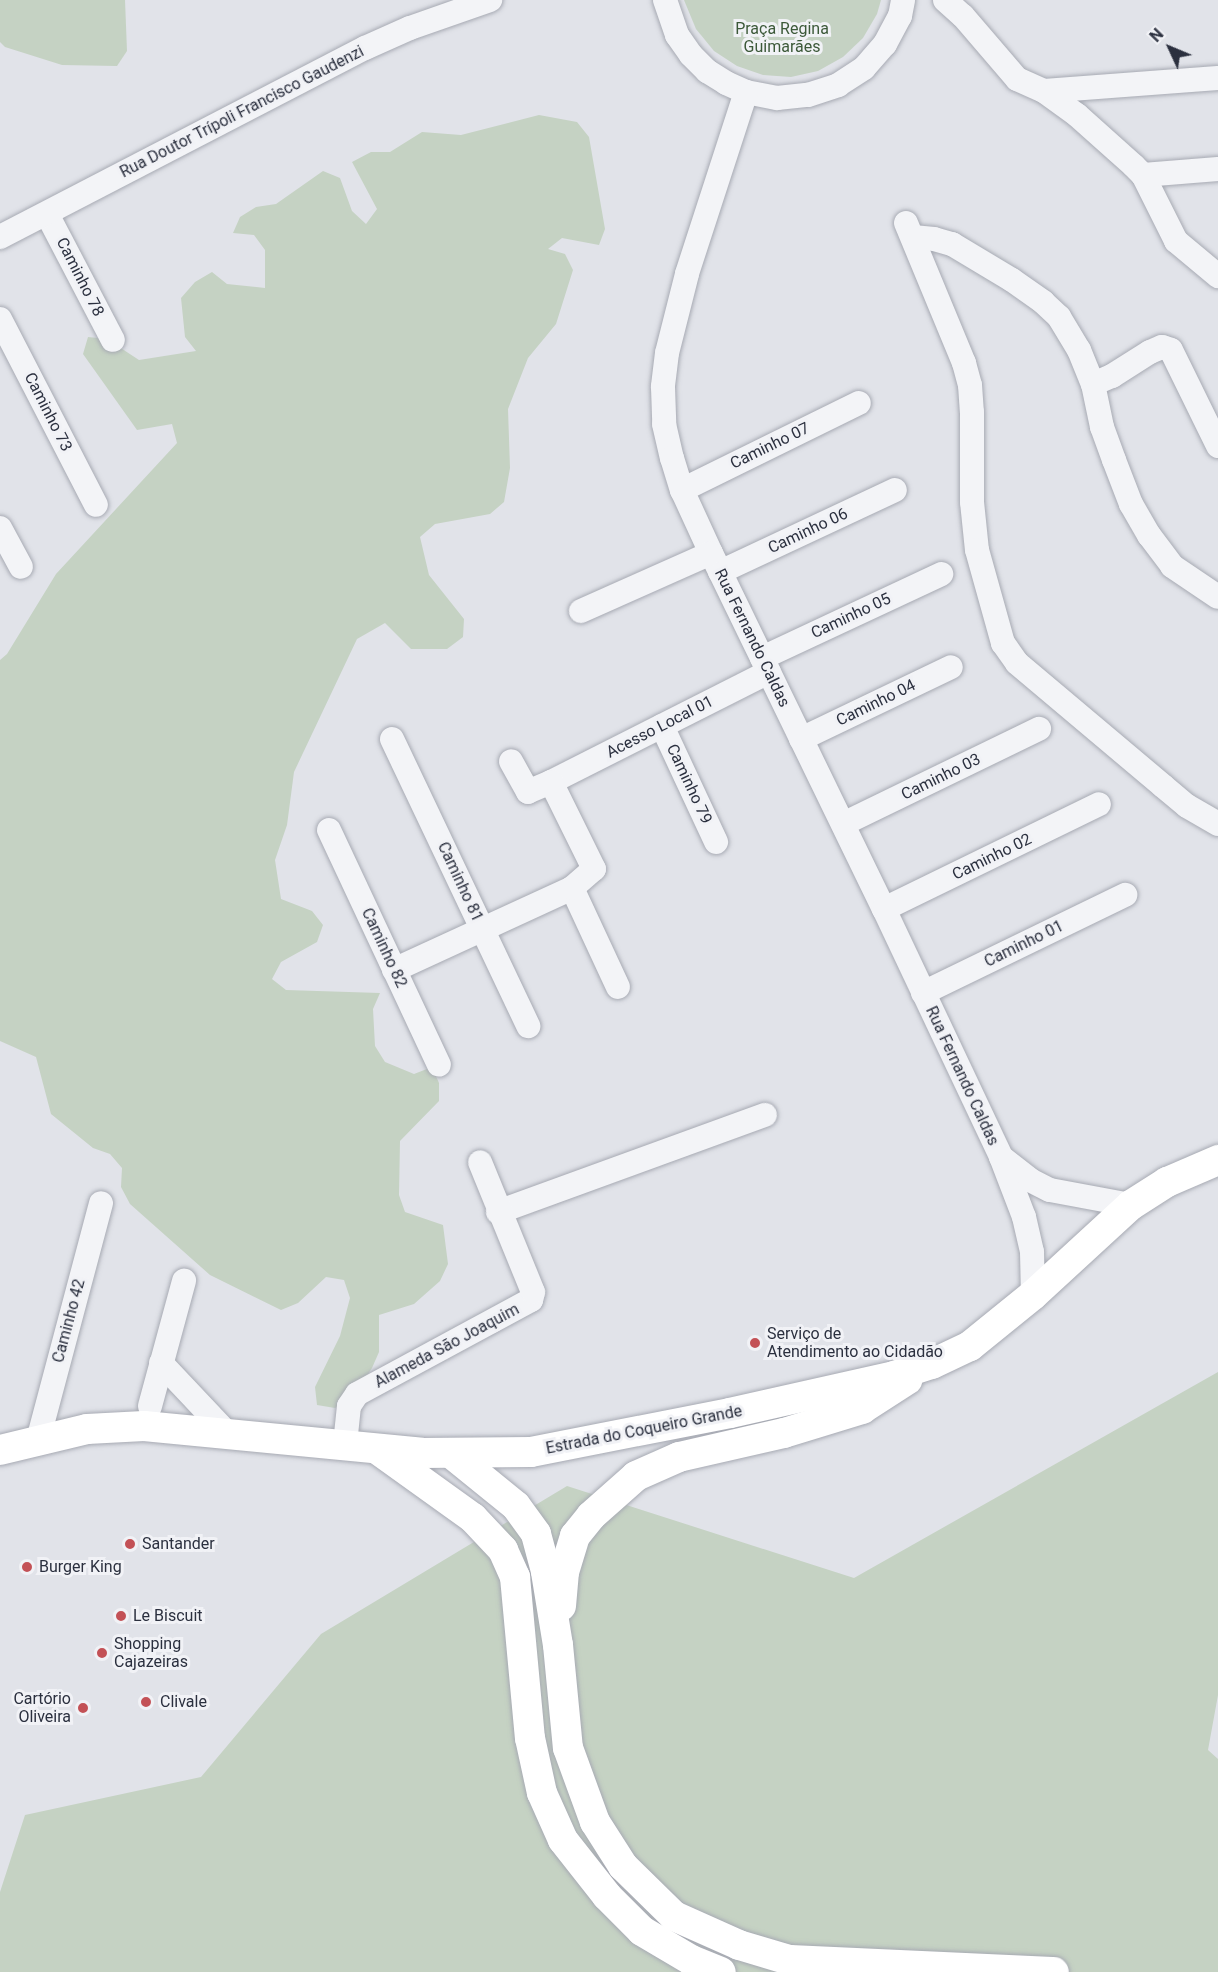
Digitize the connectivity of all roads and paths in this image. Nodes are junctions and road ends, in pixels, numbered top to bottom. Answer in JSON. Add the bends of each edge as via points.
{"nodes":[{"id":1,"x":490,"y":0,"type":"edge"},
{"id":2,"x":665,"y":0,"type":"edge"},
{"id":3,"x":903,"y":0,"type":"edge"},
{"id":4,"x":945,"y":0,"type":"edge"},
{"id":5,"x":1218,"y":78,"type":"edge"},
{"id":6,"x":1044,"y":91,"type":"junction"},
{"id":7,"x":746,"y":92,"type":"junction"},
{"id":8,"x":1218,"y":169,"type":"edge"},
{"id":9,"x":1143,"y":175,"type":"junction"},
{"id":10,"x":47,"y":214,"type":"junction"},
{"id":11,"x":0,"y":237,"type":"edge"},
{"id":12,"x":1209,"y":259,"type":"edge"},
{"id":13,"x":1218,"y":276,"type":"edge"},
{"id":14,"x":0,"y":319,"type":"edge"},
{"id":15,"x":113,"y":340,"type":"dead end"},
{"id":16,"x":1093,"y":384,"type":"junction"},
{"id":17,"x":858,"y":403,"type":"dead end"},
{"id":18,"x":1218,"y":446,"type":"edge"},
{"id":19,"x":682,"y":490,"type":"junction"},
{"id":20,"x":895,"y":490,"type":"dead end"},
{"id":21,"x":96,"y":505,"type":"dead end"},
{"id":22,"x":0,"y":528,"type":"edge"},
{"id":23,"x":716,"y":563,"type":"junction"},
{"id":24,"x":21,"y":567,"type":"dead end"},
{"id":25,"x":941,"y":574,"type":"dead end"},
{"id":26,"x":1218,"y":597,"type":"edge"},
{"id":27,"x":581,"y":611,"type":"dead end"},
{"id":28,"x":765,"y":665,"type":"junction"},
{"id":29,"x":951,"y":667,"type":"dead end"},
{"id":30,"x":662,"y":726,"type":"junction"},
{"id":31,"x":1039,"y":729,"type":"dead end"},
{"id":32,"x":392,"y":739,"type":"dead end"},
{"id":33,"x":801,"y":739,"type":"junction"},
{"id":34,"x":511,"y":761,"type":"dead end"},
{"id":35,"x":551,"y":782,"type":"junction"},
{"id":36,"x":1099,"y":804,"type":"dead end"},
{"id":37,"x":843,"y":824,"type":"junction"},
{"id":38,"x":1218,"y":824,"type":"edge"},
{"id":39,"x":329,"y":830,"type":"dead end"},
{"id":40,"x":716,"y":842,"type":"dead end"},
{"id":41,"x":572,"y":888,"type":"junction"},
{"id":42,"x":1125,"y":895,"type":"dead end"},
{"id":43,"x":884,"y":909,"type":"junction"},
{"id":44,"x":482,"y":930,"type":"junction"},
{"id":45,"x":394,"y":970,"type":"junction"},
{"id":46,"x":618,"y":987,"type":"dead end"},
{"id":47,"x":923,"y":993,"type":"junction"},
{"id":48,"x":528,"y":1026,"type":"dead end"},
{"id":49,"x":439,"y":1065,"type":"dead end"},
{"id":50,"x":765,"y":1115,"type":"dead end"},
{"id":51,"x":1001,"y":1157,"type":"junction"},
{"id":52,"x":1218,"y":1160,"type":"edge"},
{"id":53,"x":480,"y":1162,"type":"dead end"},
{"id":54,"x":1050,"y":1190,"type":"junction"},
{"id":55,"x":101,"y":1203,"type":"dead end"},
{"id":56,"x":1131,"y":1204,"type":"junction"},
{"id":57,"x":498,"y":1212,"type":"junction"},
{"id":58,"x":1024,"y":1217,"type":"junction"},
{"id":59,"x":184,"y":1281,"type":"dead end"},
{"id":60,"x":1033,"y":1295,"type":"junction"},
{"id":61,"x":161,"y":1363,"type":"junction"},
{"id":62,"x":932,"y":1365,"type":"junction"},
{"id":63,"x":150,"y":1406,"type":"dead end"},
{"id":64,"x":228,"y":1434,"type":"junction"},
{"id":65,"x":38,"y":1440,"type":"junction"},
{"id":66,"x":345,"y":1444,"type":"junction"},
{"id":67,"x":375,"y":1448,"type":"junction"},
{"id":68,"x":0,"y":1450,"type":"edge"},
{"id":69,"x":452,"y":1454,"type":"junction"},
{"id":70,"x":558,"y":1645,"type":"junction"},
{"id":71,"x":721,"y":1972,"type":"edge"},
{"id":72,"x":1054,"y":1972,"type":"edge"}],
"edges":[{"from":1,"to":10,"type":"street","name":"Rua Doutor Trípoli Francisco Gaudenzi","via":[[365,48]]},
{"from":2,"to":7,"type":"street","via":[[677,35],[691,55],[726,83]]},
{"from":3,"to":7,"type":"street","via":[[900,16],[885,44],[864,68],[838,85],[808,95],[777,98]]},
{"from":4,"to":6,"type":"street","via":[[1017,79]]},
{"from":5,"to":6,"type":"street"},
{"from":6,"to":9,"type":"street","via":[[1077,115]]},
{"from":7,"to":19,"type":"street","name":"Rua Fernando Caldas","via":[[684,284],[667,353],[664,424]]},
{"from":8,"to":9,"type":"street"},
{"from":9,"to":12,"type":"street","via":[[1169,231],[1188,252]]},
{"from":10,"to":11,"type":"street","name":"Rua Doutor Trípoli Francisco Gaudenzi"},
{"from":10,"to":15,"type":"street","name":"Caminho 78"},
{"from":12,"to":13,"type":"street"},
{"from":14,"to":21,"type":"street","name":"Caminho 73"},
{"from":16,"to":18,"type":"street","via":[[1156,349],[1171,350]]},
{"from":16,"to":26,"type":"street","via":[[1114,460],[1149,536],[1172,566]]},
{"from":16,"to":38,"type":"street","via":[[1059,317],[1043,302],[952,244],[909,230],[970,385],[977,550],[1003,644],[1017,663],[1163,786]]},
{"from":17,"to":19,"type":"street","name":"Caminho 07"},
{"from":19,"to":23,"type":"street","name":"Rua Fernando Caldas"},
{"from":20,"to":23,"type":"street","name":"Caminho 06"},
{"from":22,"to":24,"type":"street"},
{"from":23,"to":27,"type":"street","name":"Caminho 06"},
{"from":23,"to":28,"type":"street","name":"Rua Fernando Caldas"},
{"from":25,"to":28,"type":"street","name":"Caminho 05"},
{"from":28,"to":30,"type":"street","name":"Acesso Local 01"},
{"from":28,"to":33,"type":"street","name":"Rua Fernando Caldas"},
{"from":29,"to":33,"type":"street","name":"Caminho 04"},
{"from":30,"to":35,"type":"street","name":"Acesso Local 01"},
{"from":30,"to":40,"type":"street","name":"Caminho 79"},
{"from":31,"to":37,"type":"street","name":"Caminho 03"},
{"from":32,"to":44,"type":"street","name":"Caminho 81"},
{"from":33,"to":37,"type":"street","name":"Rua Fernando Caldas"},
{"from":34,"to":35,"type":"street","via":[[528,792]]},
{"from":35,"to":41,"type":"street","via":[[594,869]]},
{"from":36,"to":43,"type":"street","name":"Caminho 02"},
{"from":37,"to":43,"type":"street","name":"Rua Fernando Caldas"},
{"from":39,"to":45,"type":"street","name":"Caminho 82"},
{"from":41,"to":44,"type":"street"},
{"from":41,"to":46,"type":"street"},
{"from":42,"to":47,"type":"street","name":"Caminho 01"},
{"from":43,"to":47,"type":"street","name":"Rua Fernando Caldas"},
{"from":44,"to":45,"type":"street"},
{"from":44,"to":48,"type":"street","name":"Caminho 81"},
{"from":45,"to":49,"type":"street","name":"Caminho 82"},
{"from":47,"to":51,"type":"street","name":"Rua Fernando Caldas"},
{"from":50,"to":57,"type":"street"},
{"from":51,"to":54,"type":"street","name":"Rua Fernando Caldas"},
{"from":51,"to":58,"type":"street","name":"Rua Fernando Caldas"},
{"from":52,"to":56,"type":"main road","name":"Estrada do Coqueiro Grande","via":[[1167,1182]]},
{"from":53,"to":57,"type":"street","name":"Alameda São Joaquim"},
{"from":54,"to":56,"type":"street","name":"Rua Fernando Caldas"},
{"from":54,"to":58,"type":"street"},
{"from":55,"to":65,"type":"street","name":"Caminho 42"},
{"from":56,"to":60,"type":"main road","name":"Estrada do Coqueiro Grande"},
{"from":57,"to":66,"type":"street","name":"Alameda São Joaquim","via":[[533,1292],[531,1300],[357,1394],[349,1406]]},
{"from":58,"to":60,"type":"street","name":"Rua Fernando Caldas","via":[[1032,1252]]},
{"from":59,"to":61,"type":"street"},
{"from":60,"to":62,"type":"main road","name":"Estrada do Coqueiro Grande","via":[[970,1346]]},
{"from":61,"to":63,"type":"street"},
{"from":61,"to":64,"type":"street"},
{"from":62,"to":69,"type":"main road","name":"Estrada do Coqueiro Grande","via":[[589,1442],[531,1452]]},
{"from":62,"to":70,"type":"main road","via":[[862,1409],[784,1433],[680,1457],[636,1476],[591,1516],[575,1536],[564,1572]]},
{"from":64,"to":65,"type":"main road","name":"Estrada do Coqueiro Grande","via":[[126,1426],[87,1429]]},
{"from":64,"to":66,"type":"main road","name":"Estrada do Coqueiro Grande"},
{"from":65,"to":68,"type":"main road","name":"Estrada do Coqueiro Grande"},
{"from":66,"to":67,"type":"main road","name":"Estrada do Coqueiro Grande"},
{"from":67,"to":69,"type":"main road","name":"Estrada do Coqueiro Grande"},
{"from":67,"to":71,"type":"main road","via":[[473,1518],[503,1550],[515,1577],[530,1738],[542,1793],[563,1840],[607,1896],[642,1931],[691,1960]]},
{"from":69,"to":70,"type":"main road","via":[[516,1506],[536,1534]]},
{"from":70,"to":72,"type":"main road","via":[[568,1748],[595,1822],[623,1866],[674,1916],[739,1945],[789,1960]]}]}
